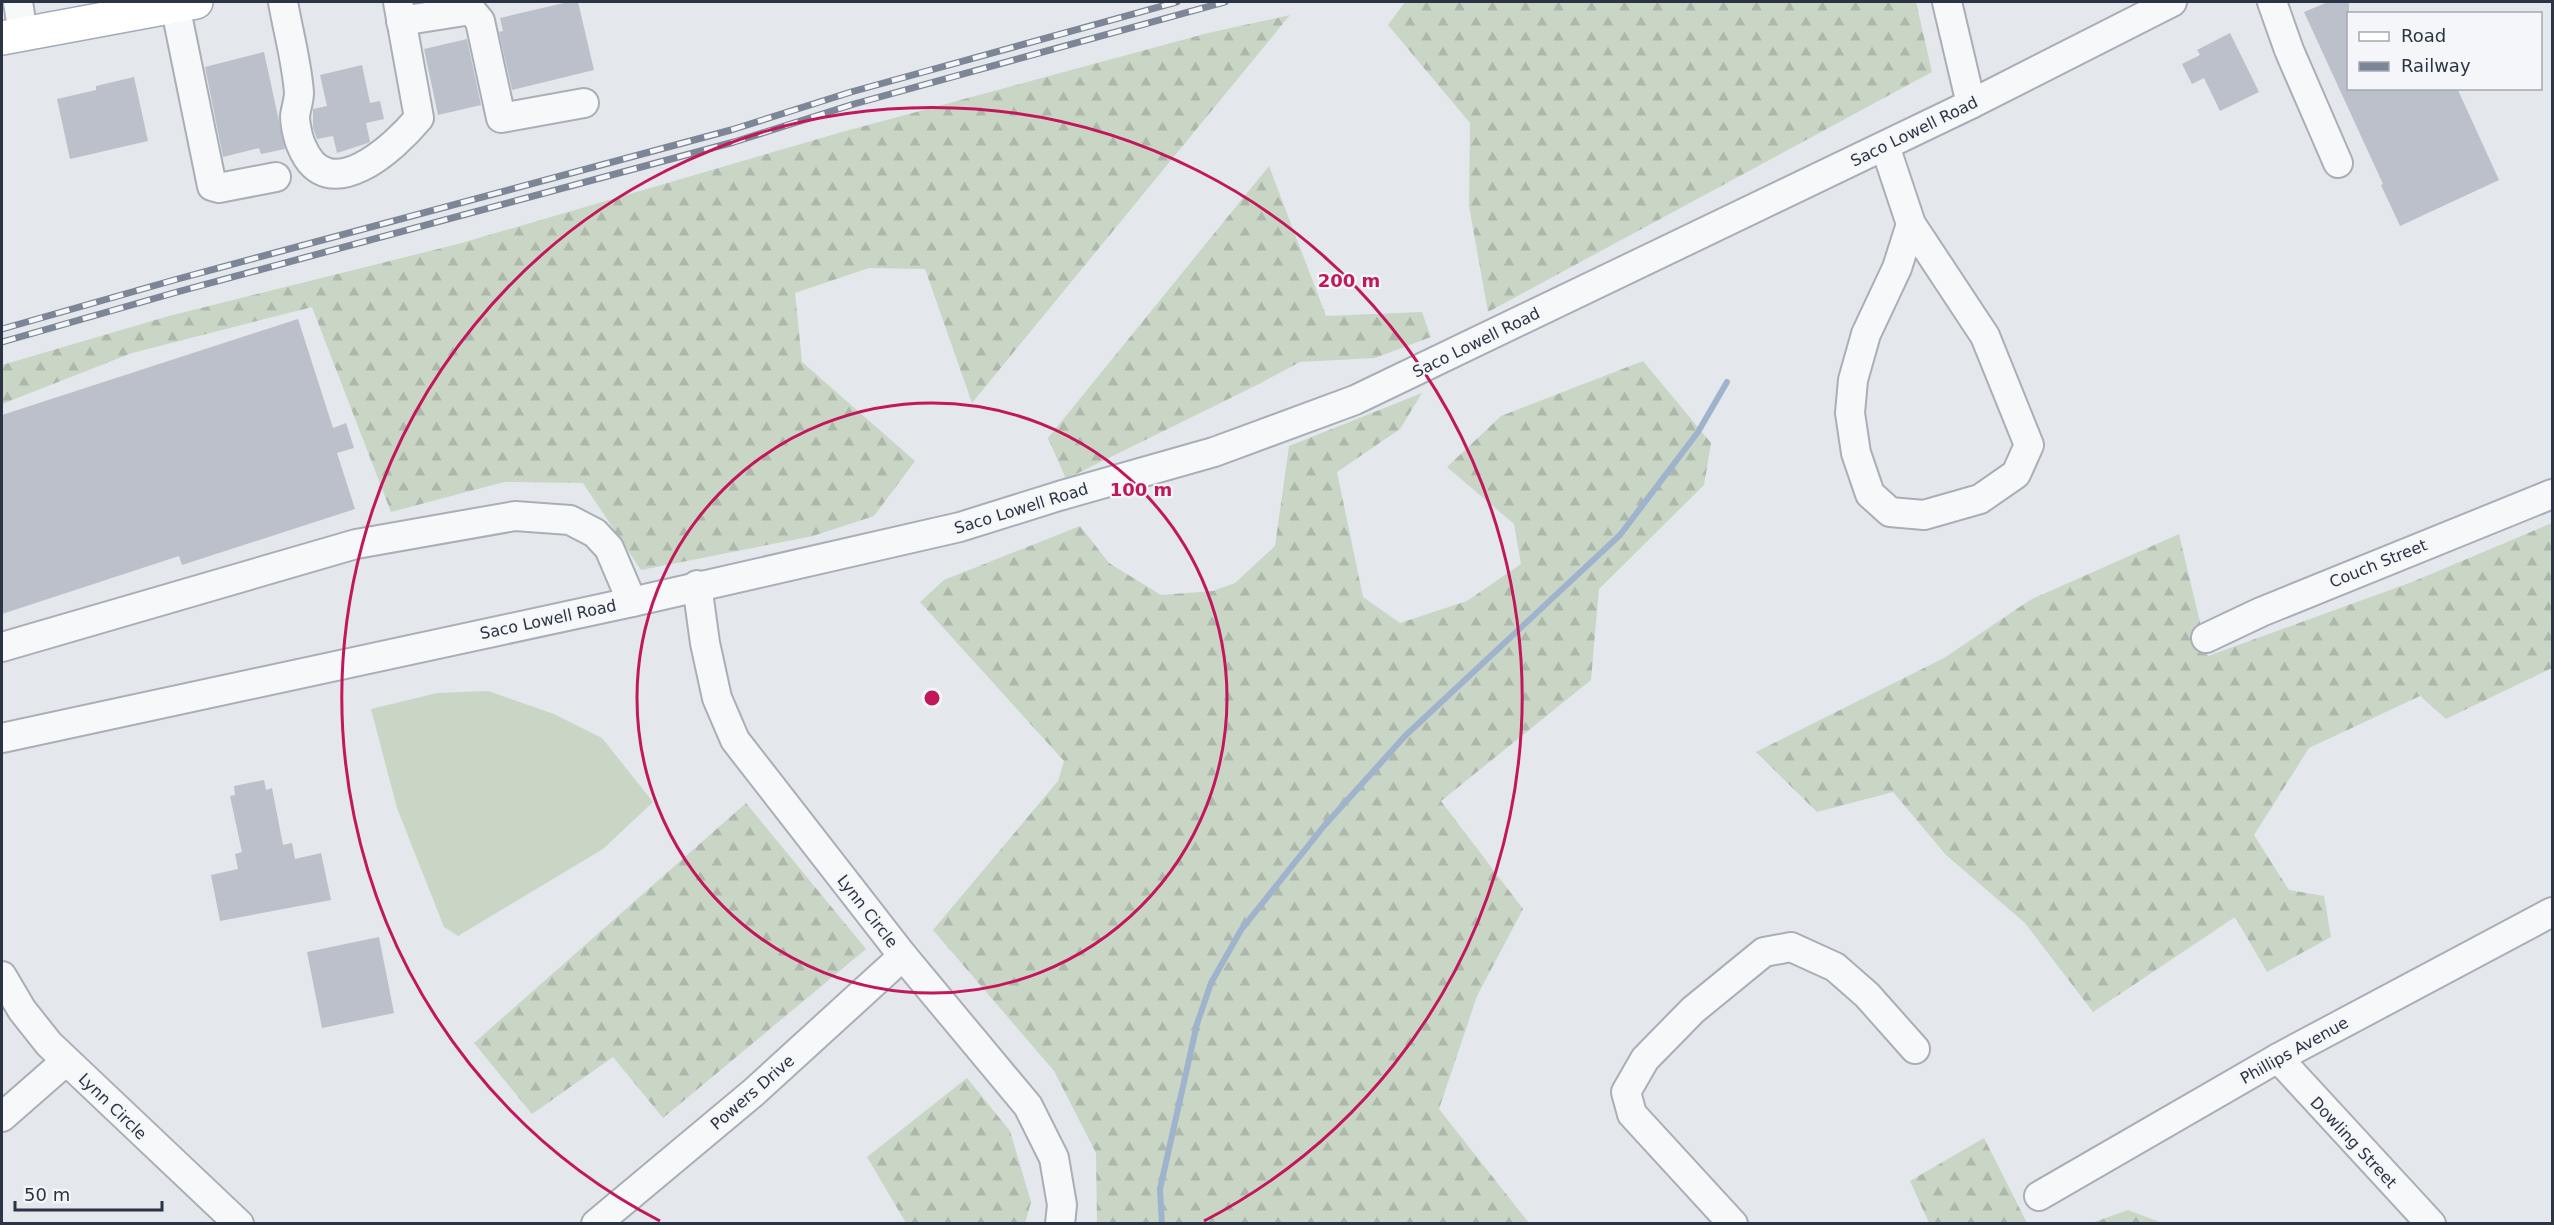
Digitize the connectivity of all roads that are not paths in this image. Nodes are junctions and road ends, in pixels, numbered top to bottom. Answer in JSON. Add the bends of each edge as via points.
{"nodes":[{"id":1,"x":18,"y":2,"type":"edge"},
{"id":2,"x":283,"y":2,"type":"edge"},
{"id":3,"x":1947,"y":2,"type":"edge"},
{"id":4,"x":2172,"y":2,"type":"edge"},
{"id":5,"x":2272,"y":2,"type":"edge"},
{"id":6,"x":186,"y":3,"type":"edge"},
{"id":7,"x":475,"y":4,"type":"edge"},
{"id":8,"x":98,"y":10,"type":"edge"},
{"id":9,"x":400,"y":11,"type":"edge"},
{"id":10,"x":12,"y":36,"type":"edge"},
{"id":11,"x":584,"y":103,"type":"dead end"},
{"id":12,"x":1971,"y":104,"type":"junction"},
{"id":13,"x":1885,"y":146,"type":"junction"},
{"id":14,"x":2338,"y":163,"type":"dead end"},
{"id":15,"x":276,"y":177,"type":"dead end"},
{"id":16,"x":1911,"y":224,"type":"junction"},
{"id":17,"x":2553,"y":494,"type":"edge"},
{"id":18,"x":697,"y":585,"type":"junction"},
{"id":19,"x":632,"y":602,"type":"junction"},
{"id":20,"x":2206,"y":638,"type":"dead end"},
{"id":21,"x":2,"y":647,"type":"edge"},
{"id":22,"x":2,"y":738,"type":"edge"},
{"id":23,"x":2553,"y":912,"type":"edge"},
{"id":24,"x":903,"y":956,"type":"junction"},
{"id":25,"x":3,"y":982,"type":"edge"},
{"id":26,"x":1916,"y":1049,"type":"dead end"},
{"id":27,"x":2278,"y":1058,"type":"junction"},
{"id":28,"x":66,"y":1061,"type":"junction"},
{"id":29,"x":2,"y":1117,"type":"edge"},
{"id":30,"x":2039,"y":1196,"type":"dead end"},
{"id":31,"x":238,"y":1224,"type":"edge"},
{"id":32,"x":596,"y":1224,"type":"edge"},
{"id":33,"x":1060,"y":1224,"type":"edge"},
{"id":34,"x":1733,"y":1224,"type":"edge"},
{"id":35,"x":2431,"y":1224,"type":"edge"}],
"edges":[{"from":1,"to":10,"type":"street"},
{"from":2,"to":9,"type":"street","via":[[299,94],[295,117],[302,147],[312,163],[327,173],[342,175],[367,164],[395,143],[418,118]]},
{"from":3,"to":12,"type":"street"},
{"from":4,"to":12,"type":"street","name":"Saco Lowell Road"},
{"from":5,"to":14,"type":"street"},
{"from":6,"to":8,"type":"main road"},
{"from":6,"to":15,"type":"street","via":[[212,186]]},
{"from":7,"to":9,"type":"street"},
{"from":7,"to":11,"type":"street","via":[[501,118]]},
{"from":8,"to":10,"type":"main road"},
{"from":12,"to":13,"type":"street","name":"Saco Lowell Road"},
{"from":13,"to":16,"type":"street"},
{"from":13,"to":18,"type":"street","name":"Saco Lowell Road","via":[[1354,400],[1214,452],[960,527]]},
{"from":16,"to":16,"type":"street","via":[[1985,336],[2029,445],[2016,474],[1980,499],[1924,515],[1890,512],[1870,494],[1856,453],[1851,413],[1853,380],[1866,334],[1897,268]]},
{"from":17,"to":20,"type":"street","name":"Couch Street"},
{"from":18,"to":19,"type":"street","name":"Saco Lowell Road"},
{"from":18,"to":24,"type":"street","name":"Lynn Circle","via":[[717,698],[735,740]]},
{"from":19,"to":21,"type":"street","via":[[609,548],[596,533],[570,520],[515,516],[356,544]]},
{"from":19,"to":22,"type":"street","name":"Saco Lowell Road"},
{"from":23,"to":27,"type":"street","name":"Phillips Avenue"},
{"from":24,"to":32,"type":"street","name":"Powers Drive","via":[[754,1092]]},
{"from":24,"to":33,"type":"street","name":"Lynn Circle","via":[[1029,1106],[1054,1158],[1062,1205]]},
{"from":25,"to":28,"type":"street","name":"Lynn Circle"},
{"from":26,"to":34,"type":"street","via":[[1867,995],[1835,967],[1791,947],[1764,952],[1694,1010],[1646,1059],[1626,1092],[1632,1114]]},
{"from":27,"to":30,"type":"street","name":"Phillips Avenue"},
{"from":27,"to":35,"type":"street","name":"Dowling Street"},
{"from":28,"to":29,"type":"street"},
{"from":28,"to":31,"type":"street","name":"Lynn Circle"}]}
